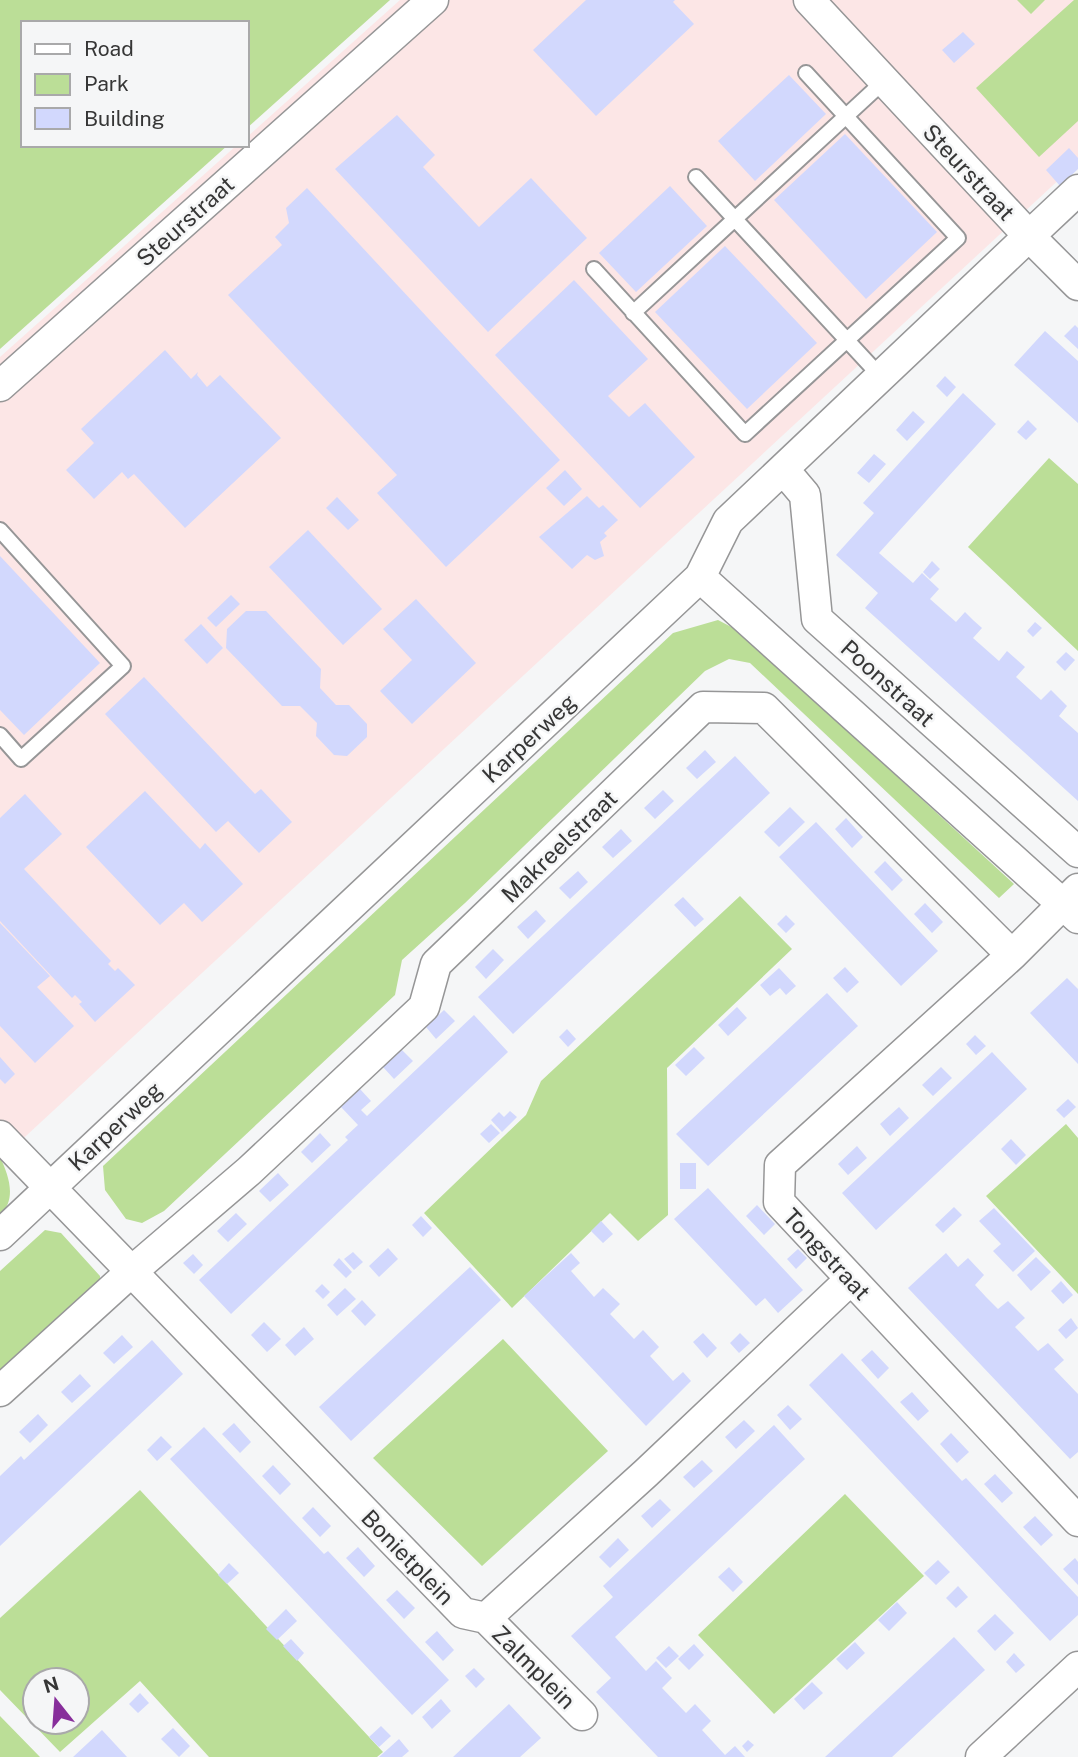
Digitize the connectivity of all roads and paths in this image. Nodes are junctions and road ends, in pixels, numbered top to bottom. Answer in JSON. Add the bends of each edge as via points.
{"nodes":[{"id":1,"x":433,"y":0,"type":"edge"},
{"id":2,"x":809,"y":0,"type":"edge"},
{"id":3,"x":806,"y":73,"type":"dead end"},
{"id":4,"x":884,"y":81,"type":"junction"},
{"id":5,"x":846,"y":116,"type":"junction"},
{"id":6,"x":696,"y":177,"type":"dead end"},
{"id":7,"x":1078,"y":190,"type":"edge"},
{"id":8,"x":735,"y":219,"type":"junction"},
{"id":9,"x":1029,"y":236,"type":"junction"},
{"id":10,"x":594,"y":269,"type":"dead end"},
{"id":11,"x":1078,"y":285,"type":"edge"},
{"id":12,"x":634,"y":313,"type":"junction"},
{"id":13,"x":847,"y":340,"type":"junction"},
{"id":14,"x":881,"y":377,"type":"junction"},
{"id":15,"x":0,"y":386,"type":"edge"},
{"id":16,"x":783,"y":469,"type":"junction"},
{"id":17,"x":0,"y":530,"type":"edge"},
{"id":18,"x":700,"y":577,"type":"junction"},
{"id":19,"x":0,"y":735,"type":"edge"},
{"id":20,"x":1078,"y":852,"type":"edge"},
{"id":21,"x":1073,"y":904,"type":"edge"},
{"id":22,"x":1012,"y":955,"type":"junction"},
{"id":23,"x":0,"y":1136,"type":"edge"},
{"id":24,"x":50,"y":1188,"type":"junction"},
{"id":25,"x":0,"y":1235,"type":"edge"},
{"id":26,"x":131,"y":1272,"type":"junction"},
{"id":27,"x":850,"y":1280,"type":"junction"},
{"id":28,"x":0,"y":1391,"type":"edge"},
{"id":29,"x":1078,"y":1521,"type":"edge"},
{"id":30,"x":486,"y":1618,"type":"junction"},
{"id":31,"x":1078,"y":1667,"type":"edge"},
{"id":32,"x":582,"y":1715,"type":"dead end"},
{"id":33,"x":981,"y":1757,"type":"edge"}],
"edges":[{"from":1,"to":15,"type":"street","name":"Steurstraat"},
{"from":2,"to":4,"type":"street","name":"Steurstraat"},
{"from":3,"to":5,"type":"lane"},
{"from":4,"to":5,"type":"lane"},
{"from":4,"to":9,"type":"street","name":"Steurstraat"},
{"from":5,"to":8,"type":"lane"},
{"from":5,"to":13,"type":"lane","via":[[958,237]]},
{"from":6,"to":8,"type":"lane"},
{"from":7,"to":9,"type":"street"},
{"from":8,"to":12,"type":"lane"},
{"from":8,"to":13,"type":"lane"},
{"from":9,"to":11,"type":"street"},
{"from":9,"to":14,"type":"street","name":"Steurstraat"},
{"from":10,"to":12,"type":"lane"},
{"from":12,"to":13,"type":"lane","via":[[745,434]]},
{"from":13,"to":14,"type":"lane"},
{"from":14,"to":16,"type":"street","name":"Steurstraat"},
{"from":16,"to":18,"type":"street","name":"Steurstraat","via":[[728,521]]},
{"from":16,"to":20,"type":"street","name":"Poonstraat","via":[[805,495],[817,620]]},
{"from":17,"to":19,"type":"lane","via":[[123,666],[21,759]]},
{"from":18,"to":21,"type":"street"},
{"from":18,"to":24,"type":"street","name":"Karperweg"},
{"from":21,"to":22,"type":"street","name":"Tongstraat"},
{"from":22,"to":26,"type":"street","name":"Makreelstraat","via":[[764,708],[703,707],[436,964],[424,1007],[249,1171]]},
{"from":22,"to":27,"type":"street","name":"Tongstraat","via":[[780,1165],[779,1202]]},
{"from":23,"to":24,"type":"street","name":"Bonietplein"},
{"from":24,"to":25,"type":"street","name":"Karperweg"},
{"from":24,"to":26,"type":"street","name":"Bonietplein"},
{"from":26,"to":28,"type":"street","name":"Makreelstraat"},
{"from":26,"to":30,"type":"street","name":"Bonietplein","via":[[463,1613]]},
{"from":27,"to":29,"type":"street","name":"Tongstraat"},
{"from":27,"to":30,"type":"street"},
{"from":30,"to":32,"type":"street","name":"Zalmplein"},
{"from":31,"to":33,"type":"street"}]}
